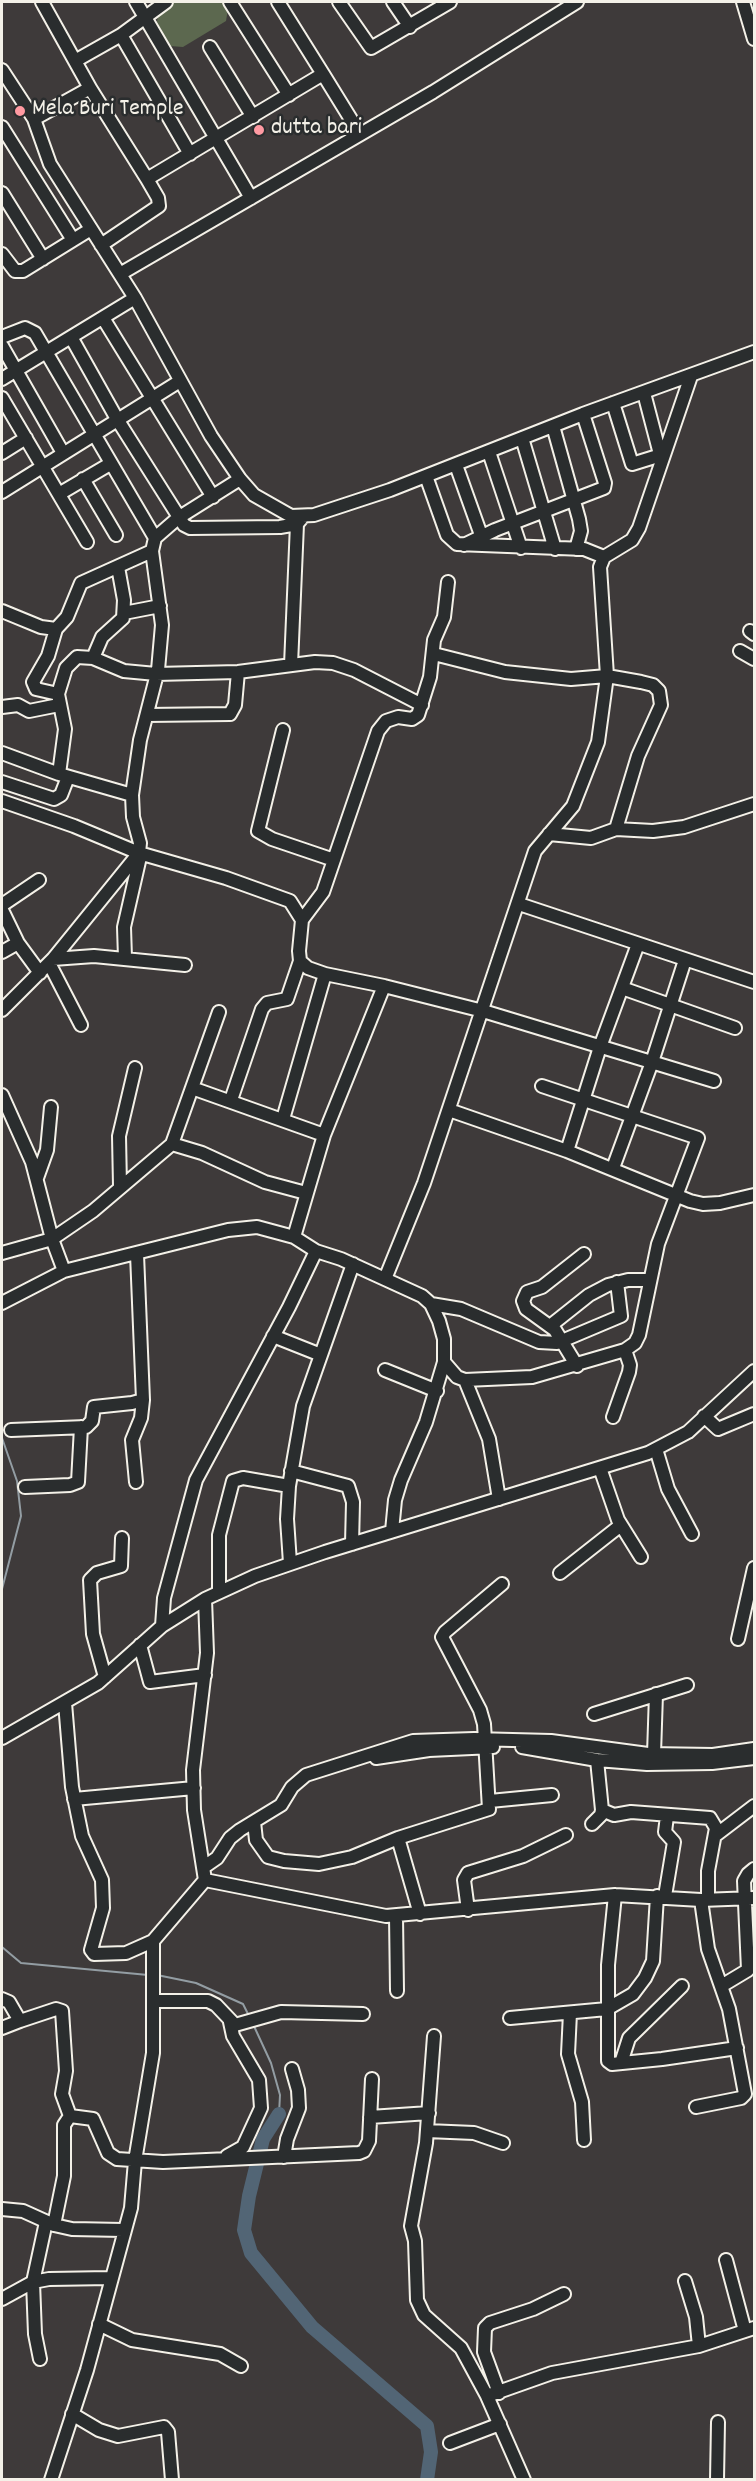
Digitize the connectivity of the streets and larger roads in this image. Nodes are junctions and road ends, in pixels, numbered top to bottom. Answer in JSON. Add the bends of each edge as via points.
{"nodes":[{"id":1,"x":42,"y":2,"type":"edge"},
{"id":2,"x":136,"y":2,"type":"edge"},
{"id":3,"x":166,"y":2,"type":"edge"},
{"id":4,"x":230,"y":2,"type":"edge"},
{"id":5,"x":278,"y":2,"type":"edge"},
{"id":6,"x":339,"y":2,"type":"edge"},
{"id":7,"x":393,"y":2,"type":"edge"},
{"id":8,"x":449,"y":2,"type":"edge"},
{"id":9,"x":577,"y":2,"type":"edge"},
{"id":10,"x":743,"y":2,"type":"edge"},
{"id":11,"x":147,"y":17,"type":"junction"},
{"id":12,"x":410,"y":27,"type":"junction"},
{"id":13,"x":121,"y":35,"type":"junction"},
{"id":14,"x":754,"y":39,"type":"edge"},
{"id":15,"x":210,"y":46,"type":"dead end"},
{"id":16,"x":75,"y":62,"type":"junction"},
{"id":17,"x":2,"y":70,"type":"edge"},
{"id":18,"x":324,"y":74,"type":"junction"},
{"id":19,"x":90,"y":88,"type":"junction"},
{"id":20,"x":289,"y":95,"type":"junction"},
{"id":21,"x":253,"y":117,"type":"junction"},
{"id":22,"x":34,"y":119,"type":"junction"},
{"id":23,"x":2,"y":127,"type":"edge"},
{"id":24,"x":360,"y":134,"type":"junction"},
{"id":25,"x":217,"y":138,"type":"junction"},
{"id":26,"x":190,"y":154,"type":"junction"},
{"id":27,"x":147,"y":179,"type":"junction"},
{"id":28,"x":2,"y":193,"type":"edge"},
{"id":29,"x":250,"y":198,"type":"junction"},
{"id":30,"x":91,"y":229,"type":"junction"},
{"id":31,"x":73,"y":240,"type":"junction"},
{"id":32,"x":101,"y":245,"type":"junction"},
{"id":33,"x":2,"y":254,"type":"edge"},
{"id":34,"x":43,"y":259,"type":"junction"},
{"id":35,"x":120,"y":274,"type":"junction"},
{"id":36,"x":135,"y":298,"type":"junction"},
{"id":37,"x":103,"y":318,"type":"junction"},
{"id":38,"x":2,"y":337,"type":"edge"},
{"id":39,"x":71,"y":337,"type":"junction"},
{"id":40,"x":2,"y":346,"type":"edge"},
{"id":41,"x":45,"y":352,"type":"junction"},
{"id":42,"x":754,"y":352,"type":"edge"},
{"id":43,"x":16,"y":370,"type":"junction"},
{"id":44,"x":691,"y":376,"type":"junction"},
{"id":45,"x":2,"y":379,"type":"edge"},
{"id":46,"x":180,"y":381,"type":"junction"},
{"id":47,"x":644,"y":393,"type":"junction"},
{"id":48,"x":2,"y":398,"type":"edge"},
{"id":49,"x":153,"y":399,"type":"junction"},
{"id":50,"x":613,"y":403,"type":"junction"},
{"id":51,"x":583,"y":414,"type":"junction"},
{"id":52,"x":117,"y":419,"type":"junction"},
{"id":53,"x":553,"y":426,"type":"junction"},
{"id":54,"x":93,"y":434,"type":"junction"},
{"id":55,"x":26,"y":438,"type":"junction"},
{"id":56,"x":522,"y":438,"type":"junction"},
{"id":57,"x":489,"y":452,"type":"junction"},
{"id":58,"x":2,"y":453,"type":"edge"},
{"id":59,"x":63,"y":453,"type":"junction"},
{"id":60,"x":661,"y":457,"type":"junction"},
{"id":61,"x":110,"y":464,"type":"junction"},
{"id":62,"x":456,"y":465,"type":"junction"},
{"id":63,"x":43,"y":466,"type":"junction"},
{"id":64,"x":426,"y":476,"type":"junction"},
{"id":65,"x":240,"y":479,"type":"junction"},
{"id":66,"x":83,"y":480,"type":"junction"},
{"id":67,"x":2,"y":492,"type":"edge"},
{"id":68,"x":59,"y":494,"type":"junction"},
{"id":69,"x":213,"y":497,"type":"junction"},
{"id":70,"x":574,"y":500,"type":"junction"},
{"id":71,"x":544,"y":511,"type":"junction"},
{"id":72,"x":178,"y":518,"type":"junction"},
{"id":73,"x":300,"y":521,"type":"junction"},
{"id":74,"x":513,"y":522,"type":"junction"},
{"id":75,"x":116,"y":535,"type":"dead end"},
{"id":76,"x":481,"y":535,"type":"junction"},
{"id":77,"x":155,"y":538,"type":"junction"},
{"id":78,"x":87,"y":542,"type":"dead end"},
{"id":79,"x":465,"y":545,"type":"junction"},
{"id":80,"x":521,"y":548,"type":"junction"},
{"id":81,"x":555,"y":549,"type":"junction"},
{"id":82,"x":576,"y":549,"type":"junction"},
{"id":83,"x":152,"y":551,"type":"junction"},
{"id":84,"x":604,"y":557,"type":"junction"},
{"id":85,"x":118,"y":567,"type":"junction"},
{"id":86,"x":448,"y":582,"type":"dead end"},
{"id":87,"x":160,"y":606,"type":"junction"},
{"id":88,"x":2,"y":611,"type":"edge"},
{"id":89,"x":124,"y":613,"type":"junction"},
{"id":90,"x":56,"y":629,"type":"junction"},
{"id":91,"x":740,"y":651,"type":"dead end"},
{"id":92,"x":434,"y":654,"type":"junction"},
{"id":93,"x":93,"y":658,"type":"junction"},
{"id":94,"x":754,"y":659,"type":"edge"},
{"id":95,"x":291,"y":665,"type":"junction"},
{"id":96,"x":238,"y":672,"type":"junction"},
{"id":97,"x":156,"y":674,"type":"junction"},
{"id":98,"x":607,"y":676,"type":"junction"},
{"id":99,"x":58,"y":699,"type":"junction"},
{"id":100,"x":422,"y":705,"type":"junction"},
{"id":101,"x":2,"y":707,"type":"edge"},
{"id":102,"x":147,"y":715,"type":"junction"},
{"id":103,"x":283,"y":730,"type":"dead end"},
{"id":104,"x":2,"y":753,"type":"edge"},
{"id":105,"x":63,"y":776,"type":"junction"},
{"id":106,"x":2,"y":782,"type":"edge"},
{"id":107,"x":132,"y":795,"type":"junction"},
{"id":108,"x":2,"y":801,"type":"edge"},
{"id":109,"x":754,"y":804,"type":"edge"},
{"id":110,"x":616,"y":829,"type":"junction"},
{"id":111,"x":549,"y":834,"type":"junction"},
{"id":112,"x":140,"y":853,"type":"junction"},
{"id":113,"x":334,"y":860,"type":"junction"},
{"id":114,"x":39,"y":880,"type":"dead end"},
{"id":115,"x":519,"y":904,"type":"junction"},
{"id":116,"x":2,"y":905,"type":"edge"},
{"id":117,"x":2,"y":910,"type":"edge"},
{"id":118,"x":303,"y":920,"type":"junction"},
{"id":119,"x":18,"y":943,"type":"junction"},
{"id":120,"x":638,"y":944,"type":"junction"},
{"id":121,"x":2,"y":952,"type":"edge"},
{"id":122,"x":125,"y":958,"type":"junction"},
{"id":123,"x":685,"y":960,"type":"junction"},
{"id":124,"x":300,"y":961,"type":"junction"},
{"id":125,"x":48,"y":965,"type":"junction"},
{"id":126,"x":185,"y":965,"type":"dead end"},
{"id":127,"x":325,"y":974,"type":"junction"},
{"id":128,"x":754,"y":982,"type":"edge"},
{"id":129,"x":384,"y":986,"type":"junction"},
{"id":130,"x":622,"y":988,"type":"junction"},
{"id":131,"x":670,"y":1004,"type":"junction"},
{"id":132,"x":2,"y":1010,"type":"edge"},
{"id":133,"x":483,"y":1011,"type":"junction"},
{"id":134,"x":219,"y":1012,"type":"dead end"},
{"id":135,"x":81,"y":1025,"type":"dead end"},
{"id":136,"x":735,"y":1028,"type":"dead end"},
{"id":137,"x":600,"y":1047,"type":"junction"},
{"id":138,"x":652,"y":1062,"type":"junction"},
{"id":139,"x":135,"y":1068,"type":"dead end"},
{"id":140,"x":714,"y":1082,"type":"dead end"},
{"id":141,"x":542,"y":1086,"type":"dead end"},
{"id":142,"x":192,"y":1088,"type":"junction"},
{"id":143,"x":2,"y":1095,"type":"edge"},
{"id":144,"x":584,"y":1099,"type":"junction"},
{"id":145,"x":231,"y":1100,"type":"junction"},
{"id":146,"x":51,"y":1107,"type":"dead end"},
{"id":147,"x":449,"y":1110,"type":"junction"},
{"id":148,"x":633,"y":1115,"type":"junction"},
{"id":149,"x":283,"y":1119,"type":"junction"},
{"id":150,"x":324,"y":1136,"type":"junction"},
{"id":151,"x":172,"y":1144,"type":"junction"},
{"id":152,"x":567,"y":1151,"type":"junction"},
{"id":153,"x":613,"y":1168,"type":"junction"},
{"id":154,"x":37,"y":1178,"type":"junction"},
{"id":155,"x":120,"y":1186,"type":"junction"},
{"id":156,"x":306,"y":1193,"type":"junction"},
{"id":157,"x":678,"y":1194,"type":"junction"},
{"id":158,"x":754,"y":1195,"type":"edge"},
{"id":159,"x":294,"y":1237,"type":"junction"},
{"id":160,"x":52,"y":1239,"type":"junction"},
{"id":161,"x":316,"y":1251,"type":"junction"},
{"id":162,"x":2,"y":1253,"type":"edge"},
{"id":163,"x":137,"y":1254,"type":"junction"},
{"id":164,"x":584,"y":1254,"type":"dead end"},
{"id":165,"x":353,"y":1264,"type":"junction"},
{"id":166,"x":64,"y":1271,"type":"junction"},
{"id":167,"x":385,"y":1279,"type":"junction"},
{"id":168,"x":649,"y":1280,"type":"junction"},
{"id":169,"x":617,"y":1282,"type":"junction"},
{"id":170,"x":2,"y":1303,"type":"edge"},
{"id":171,"x":432,"y":1304,"type":"junction"},
{"id":172,"x":550,"y":1326,"type":"junction"},
{"id":173,"x":273,"y":1336,"type":"junction"},
{"id":174,"x":564,"y":1341,"type":"junction"},
{"id":175,"x":625,"y":1350,"type":"junction"},
{"id":176,"x":321,"y":1355,"type":"junction"},
{"id":177,"x":444,"y":1362,"type":"junction"},
{"id":178,"x":577,"y":1366,"type":"junction"},
{"id":179,"x":385,"y":1370,"type":"dead end"},
{"id":180,"x":754,"y":1371,"type":"edge"},
{"id":181,"x":465,"y":1380,"type":"junction"},
{"id":182,"x":436,"y":1391,"type":"junction"},
{"id":183,"x":143,"y":1400,"type":"junction"},
{"id":184,"x":754,"y":1414,"type":"edge"},
{"id":185,"x":704,"y":1416,"type":"junction"},
{"id":186,"x":613,"y":1417,"type":"dead end"},
{"id":187,"x":81,"y":1427,"type":"junction"},
{"id":188,"x":11,"y":1430,"type":"dead end"},
{"id":189,"x":656,"y":1449,"type":"junction"},
{"id":190,"x":600,"y":1468,"type":"junction"},
{"id":191,"x":291,"y":1471,"type":"junction"},
{"id":192,"x":136,"y":1482,"type":"dead end"},
{"id":193,"x":25,"y":1486,"type":"dead end"},
{"id":194,"x":289,"y":1486,"type":"junction"},
{"id":195,"x":499,"y":1499,"type":"junction"},
{"id":196,"x":621,"y":1526,"type":"junction"},
{"id":197,"x":392,"y":1531,"type":"junction"},
{"id":198,"x":692,"y":1534,"type":"dead end"},
{"id":199,"x":122,"y":1538,"type":"dead end"},
{"id":200,"x":352,"y":1544,"type":"junction"},
{"id":201,"x":641,"y":1557,"type":"dead end"},
{"id":202,"x":290,"y":1563,"type":"junction"},
{"id":203,"x":754,"y":1568,"type":"edge"},
{"id":204,"x":560,"y":1573,"type":"dead end"},
{"id":205,"x":502,"y":1584,"type":"dead end"},
{"id":206,"x":219,"y":1592,"type":"junction"},
{"id":207,"x":205,"y":1599,"type":"junction"},
{"id":208,"x":162,"y":1626,"type":"junction"},
{"id":209,"x":738,"y":1639,"type":"dead end"},
{"id":210,"x":140,"y":1646,"type":"junction"},
{"id":211,"x":205,"y":1675,"type":"junction"},
{"id":212,"x":105,"y":1677,"type":"junction"},
{"id":213,"x":687,"y":1685,"type":"dead end"},
{"id":214,"x":656,"y":1694,"type":"junction"},
{"id":215,"x":65,"y":1703,"type":"junction"},
{"id":216,"x":594,"y":1714,"type":"dead end"},
{"id":217,"x":7,"y":1735,"type":"edge"},
{"id":218,"x":486,"y":1743,"type":"junction"},
{"id":219,"x":754,"y":1749,"type":"edge"},
{"id":220,"x":654,"y":1754,"type":"junction"},
{"id":221,"x":754,"y":1758,"type":"edge"},
{"id":222,"x":597,"y":1760,"type":"junction"},
{"id":223,"x":332,"y":1772,"type":"dead end"},
{"id":224,"x":194,"y":1788,"type":"junction"},
{"id":225,"x":552,"y":1795,"type":"dead end"},
{"id":226,"x":74,"y":1799,"type":"junction"},
{"id":227,"x":490,"y":1801,"type":"junction"},
{"id":228,"x":754,"y":1806,"type":"edge"},
{"id":229,"x":602,"y":1810,"type":"junction"},
{"id":230,"x":668,"y":1816,"type":"junction"},
{"id":231,"x":254,"y":1822,"type":"junction"},
{"id":232,"x":592,"y":1824,"type":"dead end"},
{"id":233,"x":566,"y":1835,"type":"dead end"},
{"id":234,"x":716,"y":1835,"type":"junction"},
{"id":235,"x":398,"y":1838,"type":"junction"},
{"id":236,"x":204,"y":1867,"type":"junction"},
{"id":237,"x":754,"y":1869,"type":"edge"},
{"id":238,"x":205,"y":1880,"type":"junction"},
{"id":239,"x":615,"y":1894,"type":"junction"},
{"id":240,"x":661,"y":1896,"type":"junction"},
{"id":241,"x":749,"y":1898,"type":"edge"},
{"id":242,"x":704,"y":1900,"type":"junction"},
{"id":243,"x":468,"y":1910,"type":"junction"},
{"id":244,"x":420,"y":1914,"type":"junction"},
{"id":245,"x":396,"y":1916,"type":"junction"},
{"id":246,"x":750,"y":1926,"type":"edge"},
{"id":247,"x":152,"y":1945,"type":"junction"},
{"id":248,"x":723,"y":1985,"type":"junction"},
{"id":249,"x":682,"y":1986,"type":"dead end"},
{"id":250,"x":398,"y":1991,"type":"dead end"},
{"id":251,"x":154,"y":1998,"type":"junction"},
{"id":252,"x":2,"y":1999,"type":"edge"},
{"id":253,"x":607,"y":2009,"type":"junction"},
{"id":254,"x":570,"y":2013,"type":"junction"},
{"id":255,"x":363,"y":2014,"type":"dead end"},
{"id":256,"x":510,"y":2018,"type":"dead end"},
{"id":257,"x":20,"y":2021,"type":"junction"},
{"id":258,"x":232,"y":2023,"type":"junction"},
{"id":259,"x":2,"y":2028,"type":"edge"},
{"id":260,"x":434,"y":2036,"type":"dead end"},
{"id":261,"x":736,"y":2048,"type":"junction"},
{"id":262,"x":621,"y":2063,"type":"junction"},
{"id":263,"x":292,"y":2069,"type":"dead end"},
{"id":264,"x":372,"y":2079,"type":"dead end"},
{"id":265,"x":696,"y":2107,"type":"dead end"},
{"id":266,"x":429,"y":2113,"type":"junction"},
{"id":267,"x":70,"y":2116,"type":"junction"},
{"id":268,"x":370,"y":2117,"type":"junction"},
{"id":269,"x":427,"y":2131,"type":"junction"},
{"id":270,"x":584,"y":2140,"type":"dead end"},
{"id":271,"x":502,"y":2143,"type":"dead end"},
{"id":272,"x":224,"y":2158,"type":"junction"},
{"id":273,"x":278,"y":2158,"type":"junction"},
{"id":274,"x":135,"y":2161,"type":"junction"},
{"id":275,"x":2,"y":2208,"type":"edge"},
{"id":276,"x":50,"y":2223,"type":"junction"},
{"id":277,"x":123,"y":2230,"type":"junction"},
{"id":278,"x":726,"y":2260,"type":"dead end"},
{"id":279,"x":110,"y":2278,"type":"junction"},
{"id":280,"x":685,"y":2281,"type":"dead end"},
{"id":281,"x":33,"y":2282,"type":"junction"},
{"id":282,"x":564,"y":2294,"type":"dead end"},
{"id":283,"x":2,"y":2299,"type":"edge"},
{"id":284,"x":99,"y":2325,"type":"junction"},
{"id":285,"x":750,"y":2329,"type":"edge"},
{"id":286,"x":699,"y":2346,"type":"junction"},
{"id":287,"x":40,"y":2359,"type":"dead end"},
{"id":288,"x":241,"y":2366,"type":"dead end"},
{"id":289,"x":493,"y":2395,"type":"junction"},
{"id":290,"x":72,"y":2414,"type":"junction"},
{"id":291,"x":718,"y":2422,"type":"dead end"},
{"id":292,"x":500,"y":2424,"type":"junction"},
{"id":293,"x":450,"y":2444,"type":"dead end"},
{"id":294,"x":51,"y":2480,"type":"edge"},
{"id":295,"x":172,"y":2480,"type":"edge"},
{"id":296,"x":524,"y":2480,"type":"edge"},
{"id":297,"x":717,"y":2480,"type":"edge"}],
"edges":[{"from":1,"to":16,"type":"street"},
{"from":2,"to":11,"type":"street"},
{"from":3,"to":11,"type":"street"},
{"from":4,"to":20,"type":"street"},
{"from":5,"to":18,"type":"street"},
{"from":6,"to":12,"type":"street","via":[[371,48]]},
{"from":7,"to":12,"type":"street"},
{"from":8,"to":12,"type":"street"},
{"from":9,"to":24,"type":"street"},
{"from":10,"to":14,"type":"street"},
{"from":11,"to":13,"type":"street"},
{"from":11,"to":25,"type":"street"},
{"from":13,"to":16,"type":"street"},
{"from":13,"to":26,"type":"street"},
{"from":15,"to":21,"type":"street"},
{"from":16,"to":19,"type":"street"},
{"from":17,"to":22,"type":"street"},
{"from":18,"to":20,"type":"street"},
{"from":18,"to":24,"type":"street"},
{"from":19,"to":22,"type":"street"},
{"from":19,"to":27,"type":"street"},
{"from":20,"to":21,"type":"street"},
{"from":21,"to":25,"type":"street"},
{"from":22,"to":30,"type":"street","via":[[50,164]]},
{"from":23,"to":31,"type":"street"},
{"from":24,"to":29,"type":"street"},
{"from":25,"to":26,"type":"street"},
{"from":25,"to":29,"type":"street"},
{"from":26,"to":27,"type":"street"},
{"from":27,"to":32,"type":"street","via":[[159,206]]},
{"from":28,"to":34,"type":"street"},
{"from":29,"to":35,"type":"street"},
{"from":30,"to":31,"type":"street"},
{"from":30,"to":32,"type":"street"},
{"from":31,"to":34,"type":"street"},
{"from":32,"to":35,"type":"street"},
{"from":33,"to":34,"type":"street","via":[[15,272]]},
{"from":35,"to":36,"type":"street"},
{"from":36,"to":37,"type":"street"},
{"from":36,"to":46,"type":"street"},
{"from":37,"to":39,"type":"street"},
{"from":37,"to":49,"type":"street"},
{"from":38,"to":41,"type":"street","via":[[31,329]]},
{"from":39,"to":41,"type":"street"},
{"from":39,"to":52,"type":"street"},
{"from":40,"to":43,"type":"street"},
{"from":41,"to":43,"type":"street"},
{"from":41,"to":54,"type":"street"},
{"from":42,"to":44,"type":"street"},
{"from":43,"to":45,"type":"street"},
{"from":43,"to":59,"type":"street"},
{"from":44,"to":47,"type":"street"},
{"from":44,"to":60,"type":"street"},
{"from":46,"to":49,"type":"street"},
{"from":46,"to":65,"type":"street"},
{"from":47,"to":50,"type":"street"},
{"from":47,"to":60,"type":"street"},
{"from":48,"to":55,"type":"street"},
{"from":49,"to":52,"type":"street"},
{"from":49,"to":69,"type":"street"},
{"from":50,"to":51,"type":"street"},
{"from":50,"to":60,"type":"street","via":[[632,464]]},
{"from":51,"to":53,"type":"street"},
{"from":51,"to":70,"type":"street","via":[[605,483],[599,491]]},
{"from":52,"to":54,"type":"street"},
{"from":52,"to":72,"type":"street"},
{"from":53,"to":56,"type":"street"},
{"from":53,"to":70,"type":"street"},
{"from":54,"to":59,"type":"street"},
{"from":54,"to":61,"type":"street"},
{"from":55,"to":58,"type":"street"},
{"from":55,"to":63,"type":"street"},
{"from":56,"to":57,"type":"street"},
{"from":56,"to":71,"type":"street"},
{"from":57,"to":62,"type":"street"},
{"from":57,"to":74,"type":"street"},
{"from":59,"to":63,"type":"street"},
{"from":60,"to":84,"type":"street","via":[[639,528],[632,540]]},
{"from":61,"to":66,"type":"street"},
{"from":61,"to":77,"type":"street"},
{"from":62,"to":64,"type":"street"},
{"from":62,"to":76,"type":"street"},
{"from":63,"to":67,"type":"street"},
{"from":63,"to":68,"type":"street"},
{"from":64,"to":73,"type":"street"},
{"from":64,"to":79,"type":"street","via":[[447,535],[451,541]]},
{"from":65,"to":69,"type":"street"},
{"from":65,"to":73,"type":"street","via":[[271,507]]},
{"from":66,"to":68,"type":"street"},
{"from":66,"to":75,"type":"street"},
{"from":68,"to":78,"type":"street"},
{"from":69,"to":72,"type":"street"},
{"from":70,"to":71,"type":"street"},
{"from":70,"to":82,"type":"street","via":[[580,531]]},
{"from":71,"to":74,"type":"street"},
{"from":71,"to":81,"type":"street"},
{"from":72,"to":73,"type":"street","via":[[190,528],[280,527]]},
{"from":72,"to":77,"type":"street"},
{"from":73,"to":95,"type":"street"},
{"from":74,"to":76,"type":"street"},
{"from":74,"to":80,"type":"street"},
{"from":76,"to":79,"type":"street"},
{"from":77,"to":83,"type":"street"},
{"from":79,"to":80,"type":"street"},
{"from":80,"to":81,"type":"street"},
{"from":81,"to":82,"type":"street"},
{"from":82,"to":84,"type":"street","via":[[595,551]]},
{"from":83,"to":85,"type":"street"},
{"from":83,"to":87,"type":"street"},
{"from":84,"to":98,"type":"street","via":[[600,567]]},
{"from":85,"to":89,"type":"street"},
{"from":85,"to":90,"type":"street","via":[[81,584],[67,617]]},
{"from":86,"to":92,"type":"street","via":[[447,603],[434,640]]},
{"from":87,"to":89,"type":"street"},
{"from":87,"to":97,"type":"street"},
{"from":88,"to":90,"type":"street"},
{"from":89,"to":93,"type":"street","via":[[118,626],[102,637]]},
{"from":90,"to":99,"type":"street","via":[[48,656],[33,682],[39,691]]},
{"from":91,"to":94,"type":"street"},
{"from":92,"to":98,"type":"street","via":[[534,677]]},
{"from":92,"to":100,"type":"street"},
{"from":93,"to":97,"type":"street","via":[[124,671]]},
{"from":93,"to":99,"type":"street","via":[[83,656],[71,661]]},
{"from":95,"to":96,"type":"street"},
{"from":95,"to":100,"type":"street","via":[[333,663]]},
{"from":96,"to":97,"type":"street"},
{"from":96,"to":102,"type":"street","via":[[235,705],[230,714]]},
{"from":97,"to":102,"type":"street"},
{"from":98,"to":110,"type":"street","via":[[653,685],[661,696],[625,793]]},
{"from":98,"to":111,"type":"street","via":[[598,742],[573,806]]},
{"from":99,"to":101,"type":"street","via":[[34,711],[18,705]]},
{"from":99,"to":105,"type":"street","via":[[65,729]]},
{"from":100,"to":113,"type":"street","via":[[417,718],[398,717],[386,721],[378,731]]},
{"from":102,"to":107,"type":"street"},
{"from":103,"to":113,"type":"street","via":[[258,831]]},
{"from":104,"to":105,"type":"street"},
{"from":105,"to":106,"type":"street","via":[[61,795],[54,799]]},
{"from":105,"to":107,"type":"street"},
{"from":107,"to":112,"type":"street"},
{"from":108,"to":112,"type":"street"},
{"from":109,"to":110,"type":"street","via":[[684,827],[653,831]]},
{"from":110,"to":111,"type":"street","via":[[591,838]]},
{"from":111,"to":115,"type":"street","via":[[535,851]]},
{"from":112,"to":118,"type":"street","via":[[290,901]]},
{"from":112,"to":122,"type":"street","via":[[124,927]]},
{"from":112,"to":125,"type":"street"},
{"from":113,"to":118,"type":"street","via":[[323,892]]},
{"from":114,"to":116,"type":"street"},
{"from":115,"to":120,"type":"street"},
{"from":115,"to":133,"type":"street"},
{"from":117,"to":119,"type":"street"},
{"from":118,"to":124,"type":"street"},
{"from":119,"to":121,"type":"street"},
{"from":119,"to":125,"type":"street"},
{"from":120,"to":123,"type":"street"},
{"from":120,"to":130,"type":"street"},
{"from":122,"to":125,"type":"street","via":[[94,956]]},
{"from":122,"to":126,"type":"street"},
{"from":123,"to":128,"type":"street"},
{"from":123,"to":131,"type":"street"},
{"from":124,"to":127,"type":"street"},
{"from":124,"to":145,"type":"street","via":[[287,999],[267,1003],[262,1009]]},
{"from":125,"to":132,"type":"street"},
{"from":125,"to":135,"type":"street"},
{"from":127,"to":129,"type":"street"},
{"from":127,"to":149,"type":"street"},
{"from":129,"to":133,"type":"street"},
{"from":129,"to":150,"type":"street"},
{"from":130,"to":131,"type":"street"},
{"from":130,"to":137,"type":"street"},
{"from":131,"to":136,"type":"street"},
{"from":131,"to":138,"type":"street"},
{"from":133,"to":137,"type":"street"},
{"from":133,"to":147,"type":"street"},
{"from":134,"to":142,"type":"street"},
{"from":137,"to":138,"type":"street"},
{"from":137,"to":144,"type":"street"},
{"from":138,"to":140,"type":"street"},
{"from":138,"to":148,"type":"street"},
{"from":139,"to":155,"type":"street","via":[[119,1136]]},
{"from":141,"to":144,"type":"street"},
{"from":142,"to":145,"type":"street"},
{"from":142,"to":151,"type":"street"},
{"from":143,"to":154,"type":"street"},
{"from":144,"to":148,"type":"street"},
{"from":144,"to":152,"type":"street"},
{"from":145,"to":149,"type":"street"},
{"from":146,"to":154,"type":"street","via":[[47,1150]]},
{"from":147,"to":152,"type":"street"},
{"from":147,"to":167,"type":"street"},
{"from":148,"to":153,"type":"street"},
{"from":148,"to":157,"type":"street","via":[[698,1138]]},
{"from":149,"to":150,"type":"street"},
{"from":150,"to":156,"type":"street"},
{"from":151,"to":155,"type":"street"},
{"from":151,"to":156,"type":"street","via":[[202,1153],[265,1182]]},
{"from":152,"to":153,"type":"street"},
{"from":153,"to":157,"type":"street"},
{"from":154,"to":160,"type":"street"},
{"from":155,"to":160,"type":"street"},
{"from":156,"to":159,"type":"street"},
{"from":157,"to":158,"type":"street","via":[[703,1204]]},
{"from":157,"to":168,"type":"street"},
{"from":159,"to":161,"type":"street"},
{"from":159,"to":163,"type":"street","via":[[257,1227],[228,1230]]},
{"from":160,"to":162,"type":"street"},
{"from":160,"to":166,"type":"street"},
{"from":161,"to":165,"type":"street"},
{"from":161,"to":173,"type":"street"},
{"from":163,"to":166,"type":"street"},
{"from":163,"to":183,"type":"street"},
{"from":164,"to":172,"type":"street","via":[[542,1287],[527,1292],[523,1305]]},
{"from":165,"to":167,"type":"street"},
{"from":165,"to":176,"type":"street"},
{"from":166,"to":170,"type":"street"},
{"from":167,"to":171,"type":"street"},
{"from":168,"to":169,"type":"street"},
{"from":168,"to":175,"type":"street","via":[[639,1335]]},
{"from":169,"to":172,"type":"street","via":[[589,1295]]},
{"from":169,"to":174,"type":"street","via":[[621,1316]]},
{"from":171,"to":174,"type":"street","via":[[461,1309],[539,1342]]},
{"from":171,"to":177,"type":"street","via":[[444,1339]]},
{"from":172,"to":174,"type":"street"},
{"from":173,"to":176,"type":"street"},
{"from":173,"to":208,"type":"street","via":[[196,1480],[164,1598]]},
{"from":174,"to":178,"type":"street"},
{"from":175,"to":178,"type":"street"},
{"from":175,"to":186,"type":"street","via":[[630,1365]]},
{"from":176,"to":191,"type":"street","via":[[303,1406]]},
{"from":177,"to":181,"type":"street"},
{"from":177,"to":182,"type":"street"},
{"from":178,"to":181,"type":"street","via":[[532,1377]]},
{"from":179,"to":182,"type":"street"},
{"from":180,"to":185,"type":"street"},
{"from":181,"to":195,"type":"street","via":[[489,1439]]},
{"from":182,"to":197,"type":"street","via":[[401,1480]]},
{"from":183,"to":187,"type":"street","via":[[94,1407],[90,1425]]},
{"from":183,"to":192,"type":"street","via":[[132,1440]]},
{"from":184,"to":185,"type":"street","via":[[718,1429]]},
{"from":185,"to":189,"type":"street","via":[[688,1432]]},
{"from":187,"to":188,"type":"street"},
{"from":187,"to":193,"type":"street","via":[[78,1482]]},
{"from":189,"to":190,"type":"street"},
{"from":189,"to":198,"type":"street","via":[[668,1489]]},
{"from":190,"to":195,"type":"street"},
{"from":190,"to":196,"type":"street"},
{"from":191,"to":194,"type":"street"},
{"from":191,"to":200,"type":"street","via":[[348,1486],[353,1502]]},
{"from":194,"to":202,"type":"street"},
{"from":194,"to":206,"type":"street","via":[[243,1478],[233,1481],[219,1536]]},
{"from":195,"to":197,"type":"street"},
{"from":196,"to":201,"type":"street"},
{"from":196,"to":204,"type":"street"},
{"from":197,"to":200,"type":"street"},
{"from":199,"to":212,"type":"street","via":[[121,1566],[97,1573],[90,1580],[93,1634]]},
{"from":200,"to":202,"type":"street"},
{"from":202,"to":206,"type":"street"},
{"from":203,"to":209,"type":"street"},
{"from":205,"to":218,"type":"street","via":[[442,1637],[480,1710]]},
{"from":206,"to":207,"type":"street"},
{"from":207,"to":208,"type":"street"},
{"from":207,"to":211,"type":"street"},
{"from":208,"to":210,"type":"street"},
{"from":210,"to":211,"type":"street","via":[[150,1682]]},
{"from":210,"to":212,"type":"street"},
{"from":211,"to":224,"type":"street"},
{"from":212,"to":215,"type":"street"},
{"from":213,"to":214,"type":"street"},
{"from":214,"to":216,"type":"street"},
{"from":214,"to":220,"type":"street"},
{"from":215,"to":217,"type":"street"},
{"from":215,"to":226,"type":"street"},
{"from":218,"to":220,"type":"street","via":[[551,1741]]},
{"from":218,"to":222,"type":"street"},
{"from":218,"to":223,"type":"street","via":[[402,1753]]},
{"from":218,"to":227,"type":"street"},
{"from":218,"to":231,"type":"street","via":[[413,1741],[333,1764],[298,1780],[281,1805]]},
{"from":219,"to":220,"type":"street","via":[[713,1755]]},
{"from":221,"to":222,"type":"street","via":[[647,1764]]},
{"from":222,"to":229,"type":"street"},
{"from":224,"to":226,"type":"street"},
{"from":224,"to":236,"type":"street"},
{"from":225,"to":227,"type":"street"},
{"from":226,"to":247,"type":"street","via":[[83,1843],[102,1880],[103,1908],[91,1950],[94,1954],[126,1953]]},
{"from":227,"to":235,"type":"street","via":[[486,1811]]},
{"from":228,"to":234,"type":"street"},
{"from":229,"to":230,"type":"street","via":[[614,1815],[631,1812]]},
{"from":229,"to":232,"type":"street"},
{"from":230,"to":234,"type":"street","via":[[710,1818]]},
{"from":230,"to":240,"type":"street","via":[[665,1832],[674,1842]]},
{"from":231,"to":235,"type":"street","via":[[261,1849],[268,1857],[284,1861],[334,1862]]},
{"from":231,"to":236,"type":"street","via":[[230,1838],[217,1858]]},
{"from":233,"to":243,"type":"street","via":[[523,1856],[468,1873],[464,1880]]},
{"from":234,"to":242,"type":"street"},
{"from":235,"to":244,"type":"street"},
{"from":236,"to":238,"type":"street"},
{"from":237,"to":241,"type":"street","via":[[744,1881]]},
{"from":238,"to":245,"type":"street","via":[[361,1913]]},
{"from":238,"to":247,"type":"street"},
{"from":239,"to":240,"type":"street"},
{"from":239,"to":243,"type":"street"},
{"from":239,"to":253,"type":"street"},
{"from":240,"to":242,"type":"street"},
{"from":240,"to":253,"type":"street","via":[[653,1962],[633,1994]]},
{"from":241,"to":242,"type":"street"},
{"from":241,"to":246,"type":"street"},
{"from":242,"to":248,"type":"street","via":[[708,1949]]},
{"from":243,"to":244,"type":"street"},
{"from":244,"to":245,"type":"street"},
{"from":245,"to":250,"type":"street"},
{"from":246,"to":248,"type":"street","via":[[748,1970]]},
{"from":247,"to":251,"type":"street"},
{"from":248,"to":261,"type":"street"},
{"from":249,"to":262,"type":"street","via":[[629,2038]]},
{"from":251,"to":258,"type":"street","via":[[208,2001]]},
{"from":251,"to":274,"type":"street","via":[[153,2053]]},
{"from":252,"to":257,"type":"street","via":[[9,2002]]},
{"from":253,"to":254,"type":"street"},
{"from":253,"to":262,"type":"street","via":[[607,2058],[612,2064]]},
{"from":254,"to":256,"type":"street"},
{"from":254,"to":270,"type":"street","via":[[568,2054],[582,2102]]},
{"from":255,"to":258,"type":"street","via":[[302,2011]]},
{"from":257,"to":259,"type":"street"},
{"from":257,"to":267,"type":"street","via":[[56,2009],[62,2011],[66,2071],[62,2094]]},
{"from":258,"to":272,"type":"street","via":[[233,2036],[259,2080],[261,2108],[243,2146]]},
{"from":260,"to":266,"type":"street"},
{"from":261,"to":262,"type":"street"},
{"from":261,"to":265,"type":"street","via":[[744,2097]]},
{"from":263,"to":273,"type":"street","via":[[299,2108]]},
{"from":264,"to":268,"type":"street"},
{"from":266,"to":268,"type":"street"},
{"from":266,"to":269,"type":"street"},
{"from":267,"to":274,"type":"street","via":[[93,2119],[112,2157]]},
{"from":267,"to":276,"type":"street","via":[[64,2125],[64,2176]]},
{"from":268,"to":273,"type":"street","via":[[369,2141],[364,2151]]},
{"from":269,"to":271,"type":"street","via":[[474,2133]]},
{"from":269,"to":289,"type":"street","via":[[411,2226],[417,2300],[424,2315],[461,2348]]},
{"from":272,"to":273,"type":"street"},
{"from":272,"to":274,"type":"street"},
{"from":274,"to":277,"type":"street","via":[[131,2208]]},
{"from":275,"to":276,"type":"street","via":[[23,2211]]},
{"from":276,"to":277,"type":"street","via":[[81,2229]]},
{"from":276,"to":281,"type":"street"},
{"from":277,"to":279,"type":"street"},
{"from":278,"to":285,"type":"street"},
{"from":279,"to":281,"type":"street","via":[[62,2277]]},
{"from":279,"to":284,"type":"street"},
{"from":280,"to":286,"type":"street"},
{"from":281,"to":283,"type":"street"},
{"from":281,"to":287,"type":"street"},
{"from":282,"to":289,"type":"street","via":[[485,2328],[484,2352]]},
{"from":284,"to":288,"type":"street","via":[[132,2340],[220,2354]]},
{"from":284,"to":290,"type":"street"},
{"from":285,"to":286,"type":"street"},
{"from":286,"to":289,"type":"street","via":[[552,2373]]},
{"from":289,"to":292,"type":"street"},
{"from":290,"to":294,"type":"street"},
{"from":290,"to":295,"type":"street","via":[[106,2434],[118,2436],[164,2427],[168,2432]]},
{"from":291,"to":297,"type":"street"},
{"from":292,"to":293,"type":"street"},
{"from":292,"to":296,"type":"street"}]}
